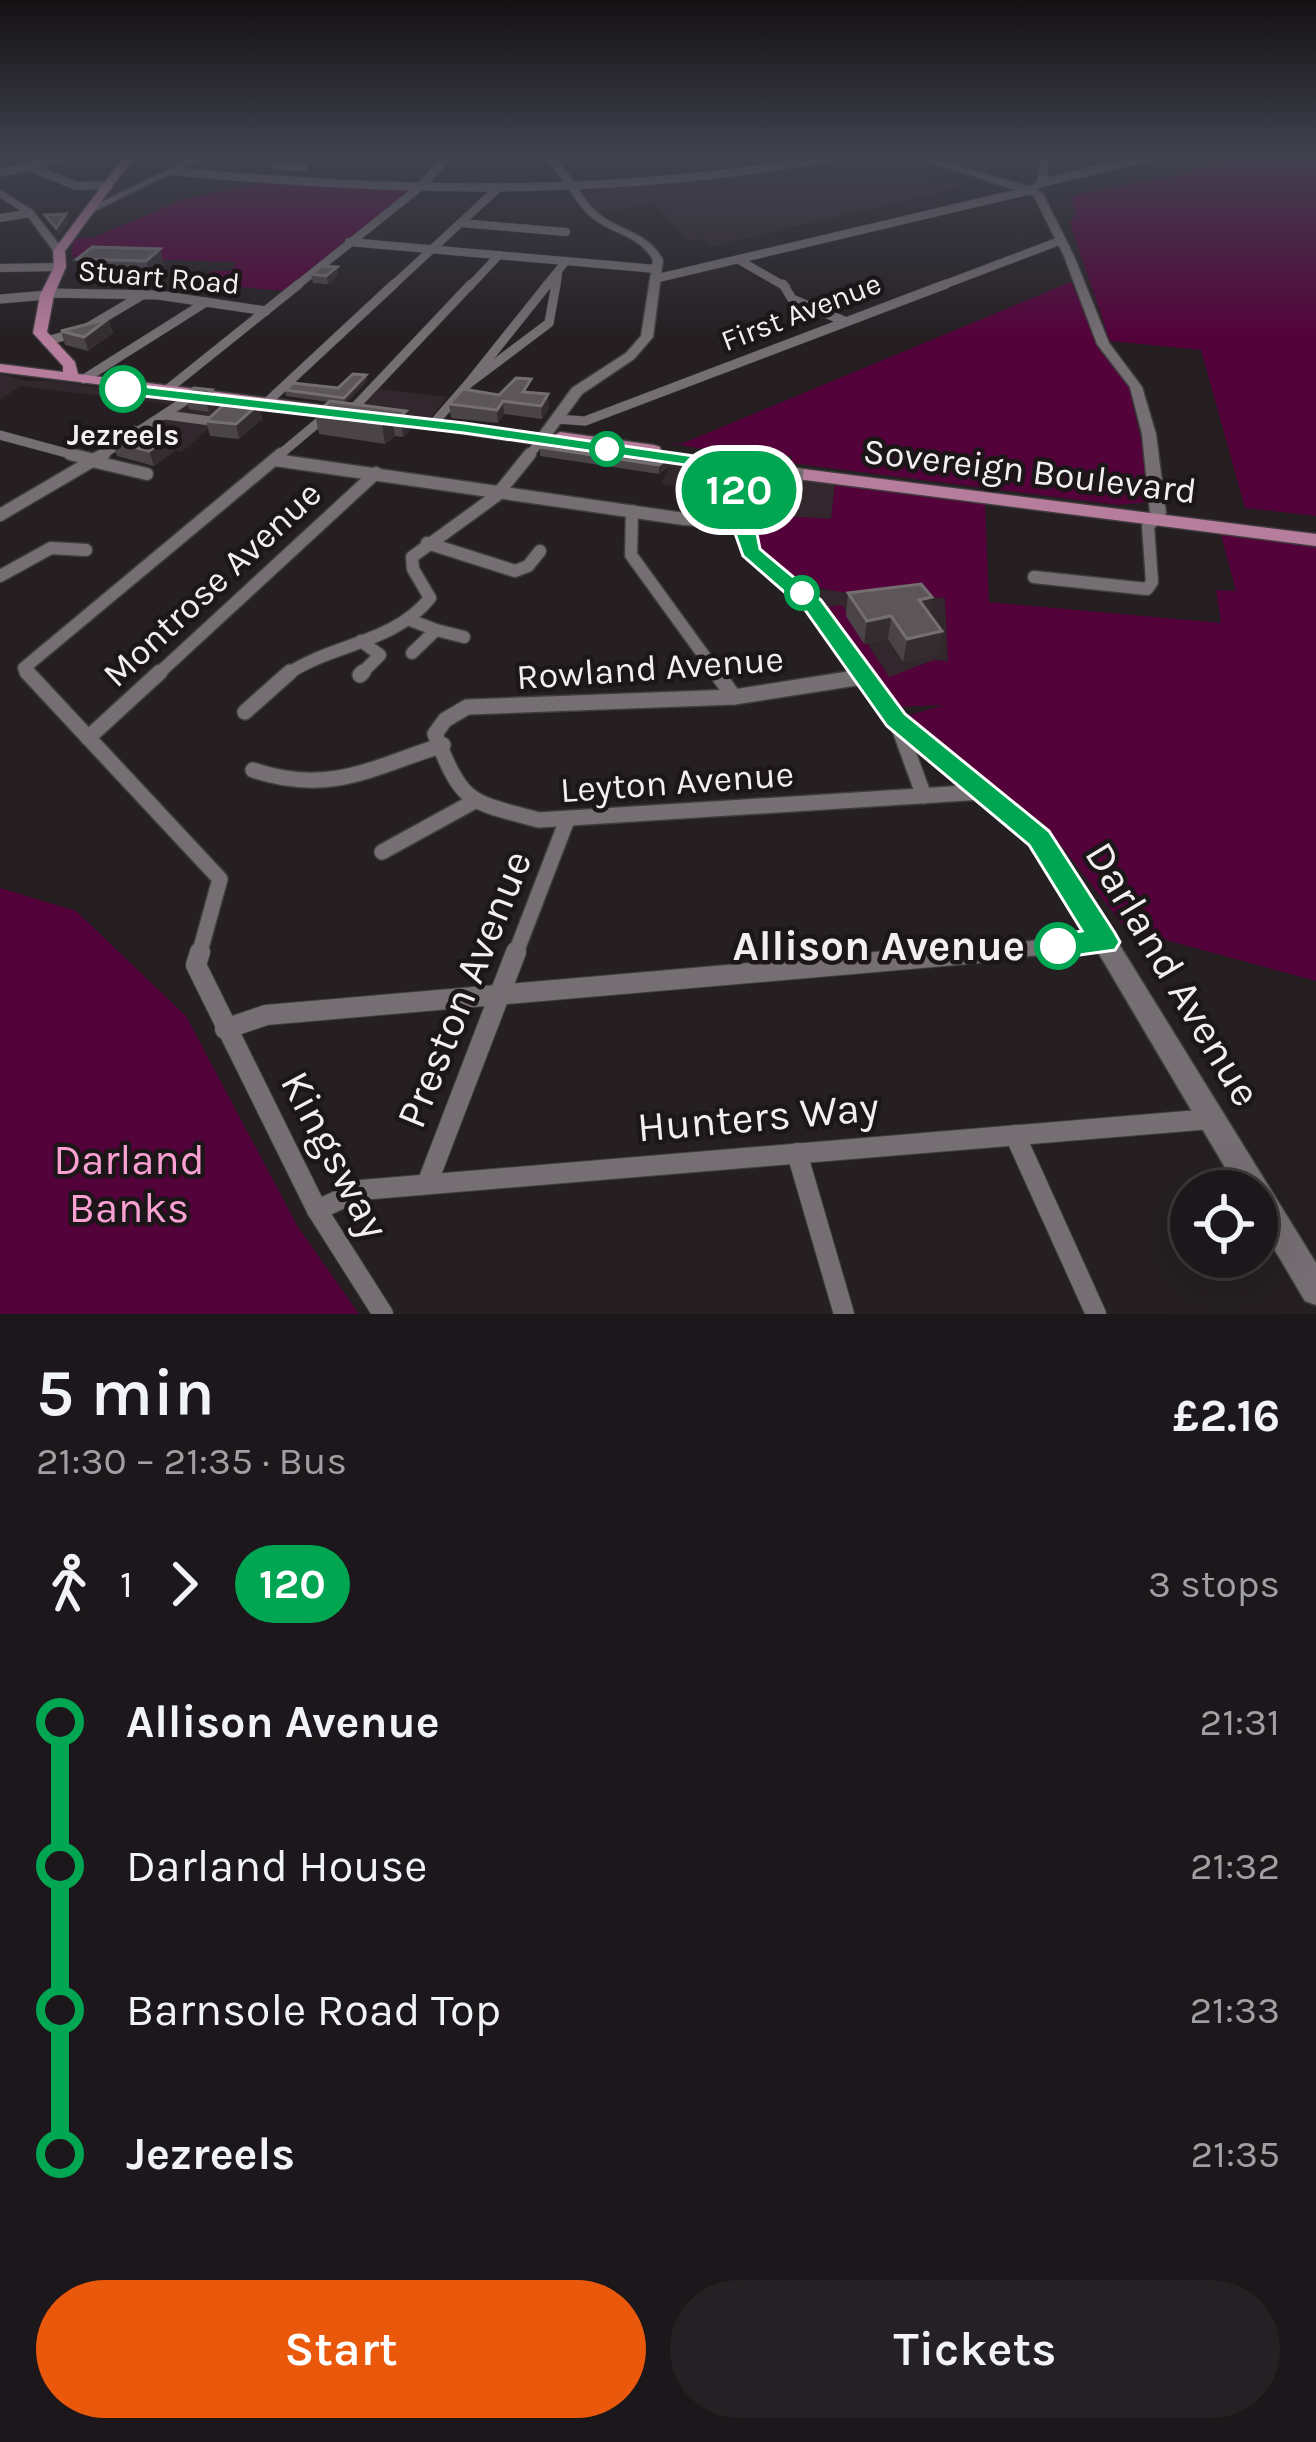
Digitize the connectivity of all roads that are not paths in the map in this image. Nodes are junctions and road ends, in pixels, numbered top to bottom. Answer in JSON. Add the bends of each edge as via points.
{"nodes":[{"id":1,"x":32,"y":215,"type":"edge"},
{"id":2,"x":84,"y":215,"type":"edge"},
{"id":3,"x":384,"y":215,"type":"edge"},
{"id":4,"x":469,"y":215,"type":"edge"},
{"id":5,"x":594,"y":215,"type":"edge"},
{"id":6,"x":921,"y":215,"type":"edge"},
{"id":7,"x":1049,"y":215,"type":"edge"},
{"id":8,"x":461,"y":223,"type":"junction"},
{"id":9,"x":566,"y":232,"type":"dead end"},
{"id":10,"x":1062,"y":240,"type":"junction"},
{"id":11,"x":349,"y":242,"type":"junction"},
{"id":12,"x":58,"y":246,"type":"junction"},
{"id":13,"x":433,"y":249,"type":"junction"},
{"id":14,"x":499,"y":255,"type":"junction"},
{"id":15,"x":740,"y":260,"type":"junction"},
{"id":16,"x":566,"y":261,"type":"junction"},
{"id":17,"x":0,"y":268,"type":"edge"},
{"id":18,"x":655,"y":274,"type":"junction"},
{"id":19,"x":551,"y":286,"type":"junction"},
{"id":20,"x":48,"y":294,"type":"junction"},
{"id":21,"x":144,"y":295,"type":"junction"},
{"id":22,"x":0,"y":298,"type":"edge"},
{"id":23,"x":206,"y":302,"type":"junction"},
{"id":24,"x":266,"y":311,"type":"junction"},
{"id":25,"x":844,"y":321,"type":"junction"},
{"id":26,"x":46,"y":341,"type":"junction"},
{"id":27,"x":60,"y":357,"type":"junction"},
{"id":28,"x":488,"y":366,"type":"junction"},
{"id":29,"x":0,"y":368,"type":"edge"},
{"id":30,"x":43,"y":376,"type":"junction"},
{"id":31,"x":77,"y":378,"type":"junction"},
{"id":32,"x":168,"y":389,"type":"junction"},
{"id":33,"x":194,"y":395,"type":"junction"},
{"id":34,"x":266,"y":404,"type":"junction"},
{"id":35,"x":231,"y":405,"type":"junction"},
{"id":36,"x":330,"y":412,"type":"junction"},
{"id":37,"x":349,"y":414,"type":"junction"},
{"id":38,"x":166,"y":416,"type":"junction"},
{"id":39,"x":211,"y":422,"type":"junction"},
{"id":40,"x":433,"y":424,"type":"junction"},
{"id":41,"x":200,"y":431,"type":"dead end"},
{"id":42,"x":551,"y":433,"type":"junction"},
{"id":43,"x":0,"y":435,"type":"edge"},
{"id":44,"x":93,"y":460,"type":"junction"},
{"id":45,"x":275,"y":460,"type":"junction"},
{"id":46,"x":742,"y":468,"type":"junction"},
{"id":47,"x":376,"y":473,"type":"junction"},
{"id":48,"x":147,"y":475,"type":"dead end"},
{"id":49,"x":500,"y":490,"type":"junction"},
{"id":50,"x":632,"y":511,"type":"junction"},
{"id":51,"x":0,"y":514,"type":"edge"},
{"id":52,"x":1156,"y":516,"type":"junction"},
{"id":53,"x":741,"y":522,"type":"junction"},
{"id":54,"x":1316,"y":536,"type":"edge"},
{"id":55,"x":427,"y":544,"type":"junction"},
{"id":56,"x":86,"y":550,"type":"dead end"},
{"id":57,"x":540,"y":551,"type":"dead end"},
{"id":58,"x":0,"y":576,"type":"edge"},
{"id":59,"x":1034,"y":578,"type":"dead end"},
{"id":60,"x":410,"y":620,"type":"junction"},
{"id":61,"x":436,"y":630,"type":"junction"},
{"id":62,"x":464,"y":637,"type":"dead end"},
{"id":63,"x":361,"y":641,"type":"junction"},
{"id":64,"x":412,"y":653,"type":"dead end"},
{"id":65,"x":360,"y":675,"type":"dead end"},
{"id":66,"x":862,"y":677,"type":"junction"},
{"id":67,"x":734,"y":697,"type":"junction"},
{"id":68,"x":245,"y":712,"type":"dead end"},
{"id":69,"x":896,"y":720,"type":"junction"},
{"id":70,"x":88,"y":738,"type":"junction"},
{"id":71,"x":443,"y":745,"type":"junction"},
{"id":72,"x":253,"y":770,"type":"dead end"},
{"id":73,"x":985,"y":792,"type":"junction"},
{"id":74,"x":924,"y":796,"type":"junction"},
{"id":75,"x":473,"y":802,"type":"junction"},
{"id":76,"x":567,"y":820,"type":"junction"},
{"id":77,"x":382,"y":852,"type":"dead end"},
{"id":78,"x":1105,"y":942,"type":"junction"},
{"id":79,"x":501,"y":993,"type":"junction"},
{"id":80,"x":225,"y":1029,"type":"junction"},
{"id":81,"x":1211,"y":1119,"type":"junction"},
{"id":82,"x":1015,"y":1135,"type":"junction"},
{"id":83,"x":796,"y":1153,"type":"junction"},
{"id":84,"x":1242,"y":1170,"type":"edge"},
{"id":85,"x":427,"y":1184,"type":"junction"},
{"id":86,"x":317,"y":1210,"type":"junction"},
{"id":87,"x":1278,"y":1228,"type":"edge"},
{"id":88,"x":1316,"y":1290,"type":"edge"},
{"id":89,"x":382,"y":1314,"type":"edge"},
{"id":90,"x":844,"y":1314,"type":"edge"},
{"id":91,"x":1096,"y":1314,"type":"edge"}],
"edges":[{"from":1,"to":12,"type":"street"},
{"from":2,"to":12,"type":"main road"},
{"from":3,"to":11,"type":"street"},
{"from":4,"to":8,"type":"street"},
{"from":5,"to":18,"type":"street","via":[[652,248]]},
{"from":6,"to":15,"type":"street"},
{"from":7,"to":10,"type":"street"},
{"from":8,"to":9,"type":"street"},
{"from":8,"to":13,"type":"street"},
{"from":10,"to":25,"type":"street","name":"First Avenue"},
{"from":10,"to":52,"type":"street","via":[[1103,344],[1136,387]]},
{"from":11,"to":13,"type":"street"},
{"from":11,"to":24,"type":"street"},
{"from":12,"to":17,"type":"street"},
{"from":12,"to":20,"type":"main road"},
{"from":13,"to":14,"type":"street"},
{"from":13,"to":34,"type":"street"},
{"from":14,"to":16,"type":"street"},
{"from":14,"to":37,"type":"street"},
{"from":15,"to":18,"type":"street"},
{"from":15,"to":25,"type":"street","via":[[785,285],[792,299]]},
{"from":16,"to":18,"type":"street"},
{"from":16,"to":19,"type":"street"},
{"from":18,"to":42,"type":"street","via":[[647,337],[577,391]]},
{"from":19,"to":28,"type":"street"},
{"from":19,"to":28,"type":"street","via":[[549,322]]},
{"from":20,"to":21,"type":"street","name":"Stuart Road"},
{"from":20,"to":22,"type":"street","name":"Stuart Road"},
{"from":20,"to":26,"type":"main road","via":[[40,330]]},
{"from":21,"to":23,"type":"street","name":"Stuart Road"},
{"from":21,"to":26,"type":"street","via":[[82,332]]},
{"from":23,"to":24,"type":"street","name":"Stuart Road"},
{"from":23,"to":31,"type":"street"},
{"from":24,"to":32,"type":"street"},
{"from":25,"to":42,"type":"street","name":"First Avenue"},
{"from":26,"to":27,"type":"main road"},
{"from":27,"to":30,"type":"main road"},
{"from":27,"to":31,"type":"main road"},
{"from":28,"to":40,"type":"street"},
{"from":29,"to":30,"type":"main road"},
{"from":30,"to":31,"type":"main road"},
{"from":30,"to":33,"type":"main road"},
{"from":31,"to":32,"type":"main road"},
{"from":32,"to":33,"type":"main road"},
{"from":33,"to":35,"type":"main road","name":"Sovereign Boulevard"},
{"from":33,"to":38,"type":"street"},
{"from":34,"to":35,"type":"main road","name":"Sovereign Boulevard"},
{"from":34,"to":36,"type":"main road","name":"Sovereign Boulevard"},
{"from":35,"to":39,"type":"street"},
{"from":36,"to":37,"type":"main road","name":"Sovereign Boulevard"},
{"from":36,"to":45,"type":"street"},
{"from":37,"to":40,"type":"main road","name":"Sovereign Boulevard"},
{"from":38,"to":39,"type":"street"},
{"from":38,"to":44,"type":"street"},
{"from":39,"to":41,"type":"street"},
{"from":40,"to":42,"type":"main road","name":"Sovereign Boulevard"},
{"from":42,"to":46,"type":"main road","name":"Sovereign Boulevard"},
{"from":42,"to":49,"type":"street"},
{"from":43,"to":44,"type":"street"},
{"from":44,"to":48,"type":"street"},
{"from":44,"to":51,"type":"street"},
{"from":45,"to":47,"type":"street"},
{"from":45,"to":70,"type":"street","via":[[30,659],[24,669]]},
{"from":46,"to":52,"type":"main road","name":"Sovereign Boulevard"},
{"from":46,"to":53,"type":"street","name":"Darland Avenue"},
{"from":47,"to":49,"type":"street"},
{"from":47,"to":70,"type":"street","name":"Montrose Avenue"},
{"from":49,"to":50,"type":"street"},
{"from":49,"to":55,"type":"street"},
{"from":50,"to":53,"type":"street"},
{"from":50,"to":67,"type":"street","via":[[631,555]]},
{"from":52,"to":54,"type":"main road","name":"Sovereign Boulevard"},
{"from":52,"to":59,"type":"street","via":[[1148,526],[1149,588]]},
{"from":53,"to":66,"type":"street","name":"Darland Avenue","via":[[750,551],[813,605]]},
{"from":55,"to":57,"type":"street","via":[[515,571]]},
{"from":55,"to":60,"type":"street","via":[[411,565],[430,598]]},
{"from":56,"to":58,"type":"street","via":[[48,546]]},
{"from":60,"to":61,"type":"street"},
{"from":60,"to":63,"type":"street"},
{"from":61,"to":62,"type":"street"},
{"from":61,"to":64,"type":"street"},
{"from":63,"to":65,"type":"street","via":[[380,656]]},
{"from":63,"to":68,"type":"street","via":[[299,666]]},
{"from":66,"to":67,"type":"street","name":"Rowland Avenue"},
{"from":66,"to":69,"type":"street","name":"Darland Avenue"},
{"from":67,"to":71,"type":"street","name":"Rowland Avenue","via":[[467,707],[435,734]]},
{"from":69,"to":73,"type":"street","name":"Darland Avenue"},
{"from":69,"to":74,"type":"street","name":"Darland Avenue"},
{"from":70,"to":80,"type":"street","name":"Kingsway","via":[[220,879],[196,965]]},
{"from":71,"to":72,"type":"street","via":[[371,774],[290,779]]},
{"from":71,"to":75,"type":"street","via":[[453,780]]},
{"from":73,"to":74,"type":"street","name":"Leyton Avenue"},
{"from":73,"to":78,"type":"street","name":"Darland Avenue","via":[[1048,848]]},
{"from":74,"to":76,"type":"street","name":"Leyton Avenue"},
{"from":75,"to":76,"type":"street","name":"Leyton Avenue","via":[[516,817]]},
{"from":75,"to":77,"type":"street"},
{"from":76,"to":79,"type":"street","name":"Preston Avenue"},
{"from":78,"to":79,"type":"street"},
{"from":78,"to":81,"type":"street","name":"Darland Avenue"},
{"from":79,"to":80,"type":"street","via":[[266,1015]]},
{"from":79,"to":85,"type":"street","name":"Preston Avenue"},
{"from":80,"to":86,"type":"street","name":"Kingsway"},
{"from":81,"to":82,"type":"street","name":"Hunters Way"},
{"from":81,"to":84,"type":"street","name":"Darland Avenue"},
{"from":82,"to":83,"type":"street","name":"Hunters Way"},
{"from":82,"to":91,"type":"street"},
{"from":83,"to":85,"type":"street","name":"Hunters Way"},
{"from":83,"to":90,"type":"street"},
{"from":85,"to":86,"type":"street","name":"Hunters Way","via":[[361,1190]]},
{"from":86,"to":89,"type":"street","name":"Kingsway"},
{"from":87,"to":88,"type":"street","name":"Darland Avenue"}]}
